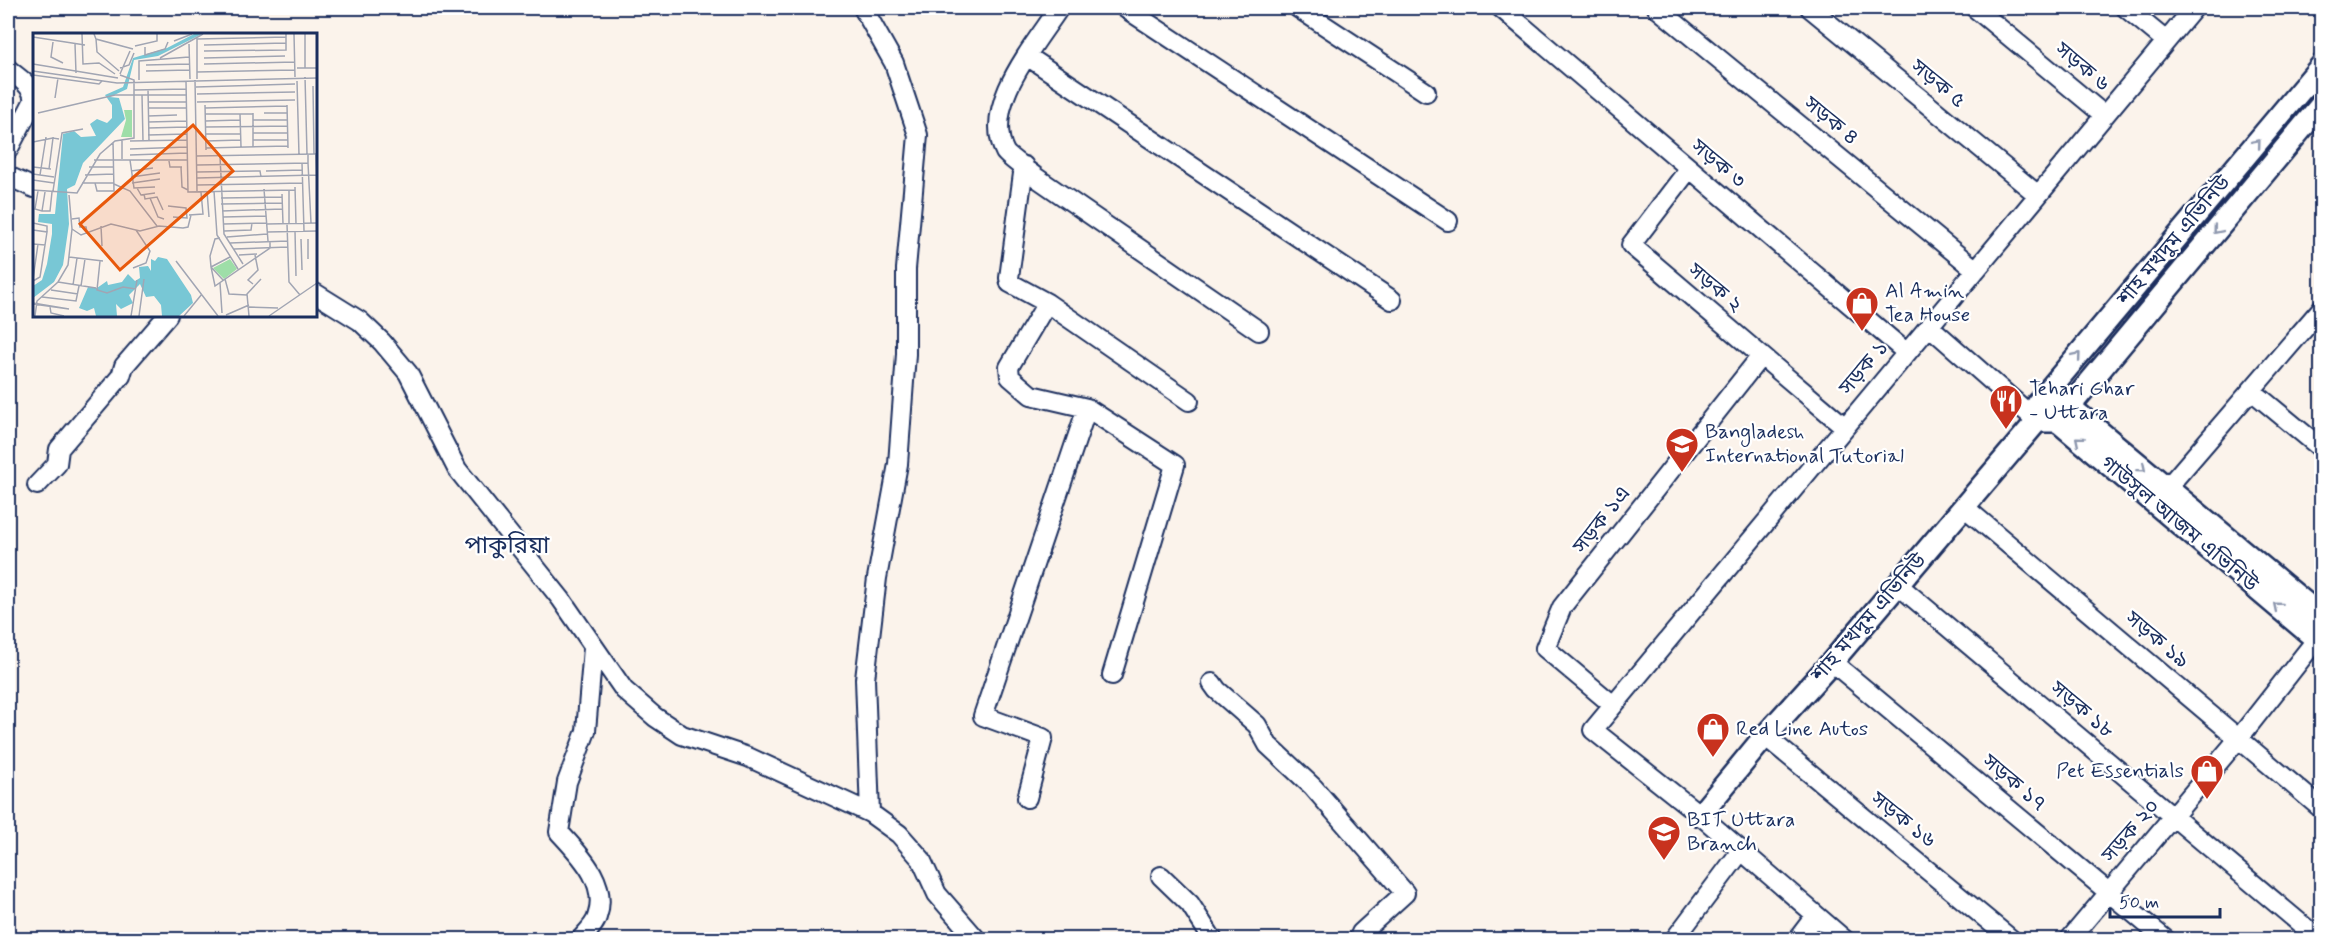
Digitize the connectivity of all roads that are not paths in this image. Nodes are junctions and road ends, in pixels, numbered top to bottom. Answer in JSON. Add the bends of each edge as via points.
{"nodes":[{"id":1,"x":863,"y":8,"type":"edge"},
{"id":2,"x":1059,"y":8,"type":"edge"},
{"id":3,"x":1125,"y":8,"type":"edge"},
{"id":4,"x":1298,"y":8,"type":"edge"},
{"id":5,"x":1501,"y":8,"type":"edge"},
{"id":6,"x":1657,"y":8,"type":"edge"},
{"id":7,"x":1810,"y":8,"type":"edge"},
{"id":8,"x":1975,"y":8,"type":"edge"},
{"id":9,"x":2126,"y":8,"type":"edge"},
{"id":10,"x":2194,"y":8,"type":"edge"},
{"id":11,"x":2166,"y":41,"type":"junction"},
{"id":12,"x":1027,"y":56,"type":"junction"},
{"id":13,"x":2322,"y":65,"type":"edge"},
{"id":14,"x":8,"y":69,"type":"edge"},
{"id":15,"x":33,"y":92,"type":"edge"},
{"id":16,"x":1426,"y":92,"type":"dead end"},
{"id":17,"x":33,"y":102,"type":"edge"},
{"id":18,"x":2322,"y":105,"type":"edge"},
{"id":19,"x":2104,"y":115,"type":"junction"},
{"id":20,"x":8,"y":150,"type":"edge"},
{"id":21,"x":1024,"y":166,"type":"junction"},
{"id":22,"x":1689,"y":169,"type":"junction"},
{"id":23,"x":8,"y":176,"type":"edge"},
{"id":24,"x":2227,"y":178,"type":"junction"},
{"id":25,"x":33,"y":188,"type":"edge"},
{"id":26,"x":2038,"y":195,"type":"junction"},
{"id":27,"x":2246,"y":195,"type":"junction"},
{"id":28,"x":1448,"y":221,"type":"dead end"},
{"id":29,"x":1976,"y":270,"type":"junction"},
{"id":30,"x":316,"y":294,"type":"edge"},
{"id":31,"x":1392,"y":300,"type":"dead end"},
{"id":32,"x":1047,"y":303,"type":"junction"},
{"id":33,"x":2322,"y":308,"type":"edge"},
{"id":34,"x":167,"y":316,"type":"edge"},
{"id":35,"x":1929,"y":326,"type":"junction"},
{"id":36,"x":1259,"y":331,"type":"dead end"},
{"id":37,"x":1907,"y":353,"type":"junction"},
{"id":38,"x":1761,"y":356,"type":"junction"},
{"id":39,"x":2252,"y":391,"type":"junction"},
{"id":40,"x":1189,"y":401,"type":"dead end"},
{"id":41,"x":1087,"y":408,"type":"junction"},
{"id":42,"x":2050,"y":408,"type":"junction"},
{"id":43,"x":1845,"y":427,"type":"junction"},
{"id":44,"x":2322,"y":449,"type":"edge"},
{"id":45,"x":37,"y":485,"type":"dead end"},
{"id":46,"x":2167,"y":488,"type":"junction"},
{"id":47,"x":1964,"y":506,"type":"junction"},
{"id":48,"x":1898,"y":585,"type":"junction"},
{"id":49,"x":2322,"y":617,"type":"edge"},
{"id":50,"x":2319,"y":642,"type":"edge"},
{"id":51,"x":593,"y":648,"type":"junction"},
{"id":52,"x":1832,"y":662,"type":"junction"},
{"id":53,"x":1112,"y":675,"type":"dead end"},
{"id":54,"x":1212,"y":682,"type":"dead end"},
{"id":55,"x":1613,"y":705,"type":"junction"},
{"id":56,"x":1765,"y":736,"type":"junction"},
{"id":57,"x":2239,"y":738,"type":"junction"},
{"id":58,"x":1027,"y":798,"type":"dead end"},
{"id":59,"x":2322,"y":809,"type":"edge"},
{"id":60,"x":870,"y":813,"type":"junction"},
{"id":61,"x":1700,"y":815,"type":"junction"},
{"id":62,"x":2174,"y":817,"type":"junction"},
{"id":63,"x":1741,"y":851,"type":"junction"},
{"id":64,"x":1161,"y":876,"type":"dead end"},
{"id":65,"x":2109,"y":891,"type":"junction"},
{"id":66,"x":1816,"y":915,"type":"junction"},
{"id":67,"x":580,"y":939,"type":"edge"},
{"id":68,"x":976,"y":939,"type":"edge"},
{"id":69,"x":1213,"y":939,"type":"edge"},
{"id":70,"x":1358,"y":939,"type":"edge"},
{"id":71,"x":1674,"y":939,"type":"edge"},
{"id":72,"x":1797,"y":939,"type":"edge"},
{"id":73,"x":1845,"y":939,"type":"edge"},
{"id":74,"x":2012,"y":939,"type":"edge"},
{"id":75,"x":2069,"y":939,"type":"edge"},
{"id":76,"x":2166,"y":939,"type":"edge"},
{"id":77,"x":2320,"y":939,"type":"edge"}],
"edges":[{"from":1,"to":60,"type":"street","via":[[894,63],[918,135],[906,269],[906,354],[898,464],[877,578],[866,679]]},
{"from":2,"to":12,"type":"street"},
{"from":3,"to":28,"type":"street"},
{"from":4,"to":16,"type":"street"},
{"from":5,"to":22,"type":"street","name":"সড়ক ৩"},
{"from":6,"to":29,"type":"street","name":"সড়ক ৪"},
{"from":7,"to":26,"type":"street","name":"সড়ক ৫"},
{"from":8,"to":19,"type":"street","name":"সড়ক ৬"},
{"from":9,"to":11,"type":"street"},
{"from":10,"to":11,"type":"street","name":"সড়ক ১"},
{"from":11,"to":19,"type":"street","name":"সড়ক ১"},
{"from":12,"to":21,"type":"street","via":[[1004,95],[998,119],[1006,154]]},
{"from":12,"to":31,"type":"street"},
{"from":24,"to":13,"type":"street","name":"শাহ মখদুম এভিনিউ","one_way":true},
{"from":14,"to":15,"type":"street"},
{"from":17,"to":20,"type":"street"},
{"from":18,"to":27,"type":"street","name":"শাহ মখদুম এভিনিউ"},
{"from":19,"to":26,"type":"street","name":"সড়ক ১"},
{"from":21,"to":32,"type":"street","via":[[1009,278],[1010,283]]},
{"from":21,"to":36,"type":"street"},
{"from":22,"to":37,"type":"street","name":"সড়ক ৩"},
{"from":22,"to":38,"type":"street","name":"সড়ক ২","via":[[1631,245]]},
{"from":23,"to":25,"type":"street"},
{"from":24,"to":27,"type":"street"},
{"from":42,"to":24,"type":"street","name":"শাহ মখদুম এভিনিউ","one_way":true},
{"from":26,"to":29,"type":"street","name":"সড়ক ১"},
{"from":27,"to":42,"type":"street","name":"শাহ মখদুম এভিনিউ","one_way":true},
{"from":29,"to":35,"type":"street","name":"সড়ক ১"},
{"from":30,"to":51,"type":"street","via":[[360,321],[408,373],[457,469],[561,600]]},
{"from":32,"to":40,"type":"street"},
{"from":32,"to":41,"type":"street","via":[[1009,367],[1010,377],[1031,395]]},
{"from":33,"to":39,"type":"street"},
{"from":34,"to":45,"type":"street","via":[[59,449],[57,464]]},
{"from":35,"to":37,"type":"street","name":"সড়ক ১"},
{"from":35,"to":42,"type":"street"},
{"from":37,"to":43,"type":"street","name":"সড়ক ১"},
{"from":38,"to":43,"type":"street","name":"সড়ক ২"},
{"from":38,"to":55,"type":"street","name":"সড়ক ১এ","via":[[1562,607],[1545,648]]},
{"from":39,"to":44,"type":"street"},
{"from":39,"to":46,"type":"street"},
{"from":41,"to":53,"type":"street","via":[[1175,465]]},
{"from":41,"to":58,"type":"street","via":[[984,716],[1042,738]]},
{"from":42,"to":46,"type":"street","name":"গাউসুল আজম এভিনিউ","one_way":true},
{"from":42,"to":47,"type":"street","name":"শাহ মখদুম এভিনিউ"},
{"from":50,"to":42,"type":"street","name":"গাউসুল আজম এভিনিউ","one_way":true},
{"from":43,"to":55,"type":"street","name":"সড়ক ১"},
{"from":46,"to":49,"type":"street","name":"গাউসুল আজম এভিনিউ"},
{"from":47,"to":48,"type":"street","name":"শাহ মখদুম এভিনিউ"},
{"from":47,"to":57,"type":"street","name":"সড়ক ১৯"},
{"from":48,"to":52,"type":"street","name":"শাহ মখদুম এভিনিউ"},
{"from":48,"to":62,"type":"street","name":"সড়ক ১৮"},
{"from":50,"to":57,"type":"street","name":"সড়ক ২০"},
{"from":51,"to":60,"type":"street","via":[[624,690],[682,735],[748,757]]},
{"from":51,"to":67,"type":"street","via":[[585,731],[567,782],[559,832],[597,879],[601,899],[597,919]]},
{"from":52,"to":56,"type":"street","name":"শাহ মখদুম এভিনিউ"},
{"from":52,"to":65,"type":"street","name":"সড়ক ১৭"},
{"from":54,"to":70,"type":"street","via":[[1257,725],[1268,745],[1313,787],[1405,893]]},
{"from":55,"to":61,"type":"street","name":"সড়ক ১","via":[[1593,730]]},
{"from":56,"to":61,"type":"street","name":"শাহ মখদুম এভিনিউ"},
{"from":56,"to":74,"type":"street","name":"সড়ক ১৬"},
{"from":57,"to":59,"type":"street","name":"সড়ক ১৯"},
{"from":57,"to":62,"type":"street","name":"সড়ক ২০"},
{"from":60,"to":68,"type":"street","via":[[899,834],[921,859],[937,894]]},
{"from":61,"to":63,"type":"street"},
{"from":62,"to":65,"type":"street","name":"সড়ক ২০"},
{"from":62,"to":77,"type":"street","name":"সড়ক ১৮"},
{"from":63,"to":66,"type":"street"},
{"from":63,"to":71,"type":"street"},
{"from":64,"to":69,"type":"street","via":[[1190,904]]},
{"from":65,"to":75,"type":"street","name":"সড়ক ২০"},
{"from":65,"to":76,"type":"street","name":"সড়ক ১৭"},
{"from":66,"to":72,"type":"street"},
{"from":66,"to":73,"type":"street"}]}
